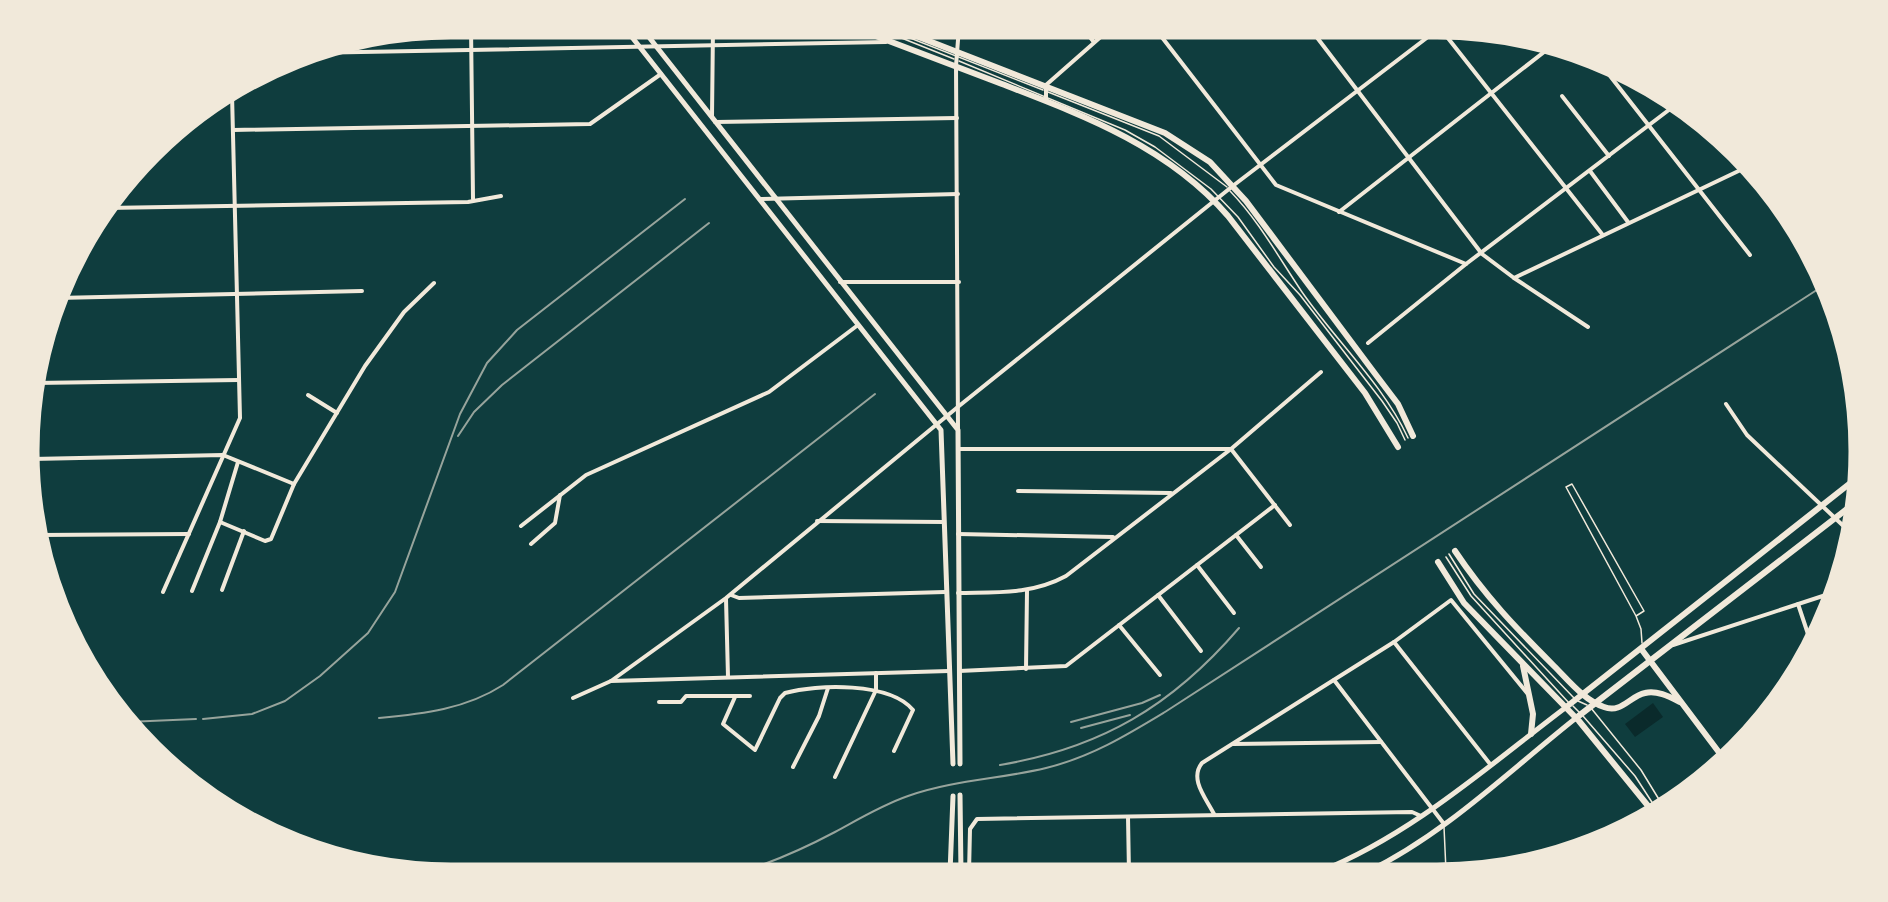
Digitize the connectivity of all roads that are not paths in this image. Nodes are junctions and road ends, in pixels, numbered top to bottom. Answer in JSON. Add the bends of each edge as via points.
{"nodes":[{"id":1,"x":471,"y":38,"type":"edge"},
{"id":2,"x":633,"y":38,"type":"edge"},
{"id":3,"x":650,"y":38,"type":"edge"},
{"id":4,"x":713,"y":38,"type":"edge"},
{"id":5,"x":881,"y":38,"type":"edge"},
{"id":6,"x":903,"y":38,"type":"edge"},
{"id":7,"x":908,"y":38,"type":"edge"},
{"id":8,"x":918,"y":38,"type":"edge"},
{"id":9,"x":958,"y":38,"type":"edge"},
{"id":10,"x":1091,"y":38,"type":"edge"},
{"id":11,"x":1097,"y":38,"type":"edge"},
{"id":12,"x":1163,"y":38,"type":"edge"},
{"id":13,"x":1317,"y":38,"type":"edge"},
{"id":14,"x":1428,"y":38,"type":"edge"},
{"id":15,"x":1449,"y":38,"type":"edge"},
{"id":16,"x":1093,"y":41,"type":"junction"},
{"id":17,"x":891,"y":42,"type":"junction"},
{"id":18,"x":713,"y":46,"type":"junction"},
{"id":19,"x":640,"y":47,"type":"junction"},
{"id":20,"x":657,"y":47,"type":"junction"},
{"id":21,"x":471,"y":50,"type":"junction"},
{"id":22,"x":343,"y":52,"type":"edge"},
{"id":23,"x":1544,"y":52,"type":"edge"},
{"id":24,"x":956,"y":58,"type":"junction"},
{"id":25,"x":661,"y":74,"type":"junction"},
{"id":26,"x":1610,"y":75,"type":"edge"},
{"id":27,"x":1358,"y":92,"type":"junction"},
{"id":28,"x":1046,"y":93,"type":"junction"},
{"id":29,"x":1491,"y":93,"type":"junction"},
{"id":30,"x":1562,"y":96,"type":"dead end"},
{"id":31,"x":232,"y":100,"type":"edge"},
{"id":32,"x":1670,"y":109,"type":"edge"},
{"id":33,"x":957,"y":118,"type":"junction"},
{"id":34,"x":713,"y":120,"type":"junction"},
{"id":35,"x":472,"y":126,"type":"junction"},
{"id":36,"x":1649,"y":126,"type":"junction"},
{"id":37,"x":233,"y":130,"type":"junction"},
{"id":38,"x":1609,"y":156,"type":"junction"},
{"id":39,"x":1409,"y":157,"type":"junction"},
{"id":40,"x":1262,"y":165,"type":"junction"},
{"id":41,"x":1740,"y":170,"type":"edge"},
{"id":42,"x":1590,"y":171,"type":"junction"},
{"id":43,"x":1231,"y":187,"type":"junction"},
{"id":44,"x":1566,"y":189,"type":"junction"},
{"id":45,"x":1699,"y":190,"type":"junction"},
{"id":46,"x":958,"y":194,"type":"junction"},
{"id":47,"x":501,"y":196,"type":"dead end"},
{"id":48,"x":774,"y":197,"type":"junction"},
{"id":49,"x":472,"y":199,"type":"junction"},
{"id":50,"x":760,"y":199,"type":"junction"},
{"id":51,"x":1218,"y":199,"type":"junction"},
{"id":52,"x":235,"y":206,"type":"junction"},
{"id":53,"x":117,"y":208,"type":"edge"},
{"id":54,"x":1338,"y":213,"type":"junction"},
{"id":55,"x":1628,"y":222,"type":"junction"},
{"id":56,"x":1602,"y":234,"type":"junction"},
{"id":57,"x":1482,"y":254,"type":"junction"},
{"id":58,"x":1750,"y":255,"type":"dead end"},
{"id":59,"x":1466,"y":264,"type":"junction"},
{"id":60,"x":1514,"y":279,"type":"junction"},
{"id":61,"x":840,"y":282,"type":"junction"},
{"id":62,"x":959,"y":282,"type":"junction"},
{"id":63,"x":434,"y":283,"type":"dead end"},
{"id":64,"x":362,"y":291,"type":"dead end"},
{"id":65,"x":237,"y":295,"type":"junction"},
{"id":66,"x":67,"y":298,"type":"edge"},
{"id":67,"x":859,"y":324,"type":"junction"},
{"id":68,"x":1588,"y":327,"type":"dead end"},
{"id":69,"x":1368,"y":343,"type":"dead end"},
{"id":70,"x":1321,"y":372,"type":"dead end"},
{"id":71,"x":239,"y":380,"type":"junction"},
{"id":72,"x":43,"y":383,"type":"edge"},
{"id":73,"x":308,"y":395,"type":"dead end"},
{"id":74,"x":1726,"y":404,"type":"dead end"},
{"id":75,"x":959,"y":406,"type":"junction"},
{"id":76,"x":337,"y":413,"type":"junction"},
{"id":77,"x":946,"y":417,"type":"junction"},
{"id":78,"x":937,"y":424,"type":"junction"},
{"id":79,"x":958,"y":430,"type":"junction"},
{"id":80,"x":1410,"y":437,"type":"dead end"},
{"id":81,"x":1405,"y":440,"type":"dead end"},
{"id":82,"x":1398,"y":447,"type":"dead end"},
{"id":83,"x":958,"y":449,"type":"junction"},
{"id":84,"x":1231,"y":449,"type":"junction"},
{"id":85,"x":223,"y":455,"type":"junction"},
{"id":86,"x":38,"y":459,"type":"edge"},
{"id":87,"x":238,"y":462,"type":"junction"},
{"id":88,"x":294,"y":484,"type":"junction"},
{"id":89,"x":1849,"y":484,"type":"edge"},
{"id":90,"x":1018,"y":491,"type":"dead end"},
{"id":91,"x":1172,"y":493,"type":"junction"},
{"id":92,"x":560,"y":495,"type":"junction"},
{"id":93,"x":1275,"y":505,"type":"junction"},
{"id":94,"x":1821,"y":506,"type":"junction"},
{"id":95,"x":1846,"y":509,"type":"edge"},
{"id":96,"x":1835,"y":518,"type":"junction"},
{"id":97,"x":817,"y":521,"type":"junction"},
{"id":98,"x":220,"y":522,"type":"junction"},
{"id":99,"x":945,"y":522,"type":"junction"},
{"id":100,"x":1290,"y":525,"type":"dead end"},
{"id":101,"x":520,"y":526,"type":"dead end"},
{"id":102,"x":1844,"y":526,"type":"edge"},
{"id":103,"x":244,"y":531,"type":"junction"},
{"id":104,"x":189,"y":534,"type":"junction"},
{"id":105,"x":958,"y":534,"type":"junction"},
{"id":106,"x":46,"y":535,"type":"edge"},
{"id":107,"x":1236,"y":535,"type":"junction"},
{"id":108,"x":1113,"y":537,"type":"junction"},
{"id":109,"x":531,"y":544,"type":"dead end"},
{"id":110,"x":1452,"y":553,"type":"joint"},
{"id":111,"x":1446,"y":557,"type":"dead end"},
{"id":112,"x":1438,"y":562,"type":"dead end"},
{"id":113,"x":1197,"y":565,"type":"junction"},
{"id":114,"x":1261,"y":567,"type":"dead end"},
{"id":115,"x":222,"y":590,"type":"dead end"},
{"id":116,"x":192,"y":591,"type":"dead end"},
{"id":117,"x":1028,"y":591,"type":"junction"},
{"id":118,"x":164,"y":592,"type":"dead end"},
{"id":119,"x":945,"y":592,"type":"junction"},
{"id":120,"x":958,"y":593,"type":"junction"},
{"id":121,"x":1158,"y":595,"type":"junction"},
{"id":122,"x":1824,"y":595,"type":"edge"},
{"id":123,"x":728,"y":596,"type":"junction"},
{"id":124,"x":1798,"y":604,"type":"junction"},
{"id":125,"x":1233,"y":613,"type":"dead end"},
{"id":126,"x":1636,"y":616,"type":"junction"},
{"id":127,"x":1119,"y":625,"type":"junction"},
{"id":128,"x":1808,"y":634,"type":"edge"},
{"id":129,"x":1394,"y":642,"type":"junction"},
{"id":130,"x":1672,"y":645,"type":"junction"},
{"id":131,"x":1642,"y":650,"type":"junction"},
{"id":132,"x":1201,"y":651,"type":"dead end"},
{"id":133,"x":1650,"y":662,"type":"junction"},
{"id":134,"x":1523,"y":666,"type":"junction"},
{"id":135,"x":1026,"y":669,"type":"junction"},
{"id":136,"x":949,"y":671,"type":"junction"},
{"id":137,"x":958,"y":671,"type":"junction"},
{"id":138,"x":876,"y":673,"type":"junction"},
{"id":139,"x":1160,"y":675,"type":"dead end"},
{"id":140,"x":728,"y":677,"type":"junction"},
{"id":141,"x":1334,"y":680,"type":"junction"},
{"id":142,"x":611,"y":681,"type":"junction"},
{"id":143,"x":828,"y":688,"type":"junction"},
{"id":144,"x":876,"y":690,"type":"junction"},
{"id":145,"x":1583,"y":694,"type":"junction"},
{"id":146,"x":750,"y":696,"type":"dead end"},
{"id":147,"x":735,"y":697,"type":"junction"},
{"id":148,"x":573,"y":698,"type":"dead end"},
{"id":149,"x":1531,"y":698,"type":"junction"},
{"id":150,"x":658,"y":702,"type":"dead end"},
{"id":151,"x":1680,"y":702,"type":"junction"},
{"id":152,"x":1570,"y":704,"type":"junction"},
{"id":153,"x":1593,"y":705,"type":"junction"},
{"id":154,"x":1579,"y":716,"type":"junction"},
{"id":155,"x":1531,"y":734,"type":"junction"},
{"id":156,"x":1382,"y":742,"type":"junction"},
{"id":157,"x":1233,"y":744,"type":"junction"},
{"id":158,"x":894,"y":751,"type":"dead end"},
{"id":159,"x":1719,"y":753,"type":"edge"},
{"id":160,"x":1490,"y":764,"type":"junction"},
{"id":161,"x":793,"y":767,"type":"dead end"},
{"id":162,"x":835,"y":777,"type":"dead end"},
{"id":163,"x":1660,"y":799,"type":"edge"},
{"id":164,"x":1653,"y":804,"type":"edge"},
{"id":165,"x":1649,"y":806,"type":"edge"},
{"id":166,"x":1432,"y":808,"type":"junction"},
{"id":167,"x":1214,"y":814,"type":"junction"},
{"id":168,"x":1421,"y":816,"type":"junction"},
{"id":169,"x":1128,"y":817,"type":"junction"},
{"id":170,"x":1444,"y":824,"type":"junction"},
{"id":171,"x":951,"y":864,"type":"edge"},
{"id":172,"x":960,"y":864,"type":"edge"},
{"id":173,"x":970,"y":864,"type":"edge"},
{"id":174,"x":1129,"y":864,"type":"edge"},
{"id":175,"x":1336,"y":864,"type":"edge"},
{"id":176,"x":1382,"y":864,"type":"edge"},
{"id":177,"x":1446,"y":864,"type":"edge"}],
"edges":[{"from":1,"to":21,"type":"street"},
{"from":2,"to":19,"type":"main road"},
{"from":3,"to":20,"type":"main road"},
{"from":4,"to":18,"type":"street"},
{"from":5,"to":17,"type":"main road"},
{"from":6,"to":24,"type":"lane"},
{"from":7,"to":24,"type":"lane"},
{"from":8,"to":24,"type":"main road"},
{"from":9,"to":24,"type":"street"},
{"from":10,"to":16,"type":"street"},
{"from":11,"to":16,"type":"street"},
{"from":12,"to":40,"type":"street"},
{"from":13,"to":27,"type":"street"},
{"from":14,"to":27,"type":"street"},
{"from":15,"to":29,"type":"street"},
{"from":16,"to":28,"type":"street"},
{"from":17,"to":18,"type":"street"},
{"from":17,"to":24,"type":"main road"},
{"from":18,"to":20,"type":"street"},
{"from":18,"to":34,"type":"street"},
{"from":19,"to":20,"type":"street"},
{"from":19,"to":21,"type":"street"},
{"from":19,"to":25,"type":"main road"},
{"from":20,"to":34,"type":"main road"},
{"from":21,"to":22,"type":"street"},
{"from":21,"to":35,"type":"street"},
{"from":23,"to":29,"type":"street"},
{"from":24,"to":28,"type":"main road"},
{"from":24,"to":28,"type":"main road"},
{"from":24,"to":33,"type":"street"},
{"from":25,"to":35,"type":"street","via":[[593,123]]},
{"from":25,"to":50,"type":"main road"},
{"from":26,"to":36,"type":"street"},
{"from":27,"to":39,"type":"street"},
{"from":27,"to":40,"type":"street"},
{"from":28,"to":43,"type":"lane","via":[[1159,136]]},
{"from":28,"to":43,"type":"main road","via":[[1165,133],[1210,162]]},
{"from":28,"to":51,"type":"main road","via":[[1134,140]]},
{"from":29,"to":39,"type":"street"},
{"from":29,"to":44,"type":"street"},
{"from":30,"to":38,"type":"street"},
{"from":31,"to":37,"type":"street"},
{"from":32,"to":36,"type":"street"},
{"from":33,"to":34,"type":"street"},
{"from":33,"to":46,"type":"street"},
{"from":34,"to":48,"type":"main road"},
{"from":35,"to":37,"type":"street"},
{"from":35,"to":49,"type":"street"},
{"from":36,"to":38,"type":"street"},
{"from":36,"to":45,"type":"street"},
{"from":37,"to":52,"type":"street"},
{"from":38,"to":42,"type":"street"},
{"from":39,"to":54,"type":"street"},
{"from":39,"to":57,"type":"street"},
{"from":40,"to":43,"type":"street"},
{"from":40,"to":54,"type":"street","via":[[1276,185]]},
{"from":41,"to":45,"type":"street"},
{"from":42,"to":44,"type":"street"},
{"from":42,"to":55,"type":"street"},
{"from":43,"to":51,"type":"street"},
{"from":43,"to":80,"type":"main road","via":[[1398,404]]},
{"from":44,"to":56,"type":"street"},
{"from":44,"to":57,"type":"street"},
{"from":45,"to":55,"type":"street"},
{"from":45,"to":58,"type":"street"},
{"from":46,"to":48,"type":"street"},
{"from":46,"to":62,"type":"street"},
{"from":47,"to":49,"type":"street"},
{"from":48,"to":50,"type":"street"},
{"from":48,"to":61,"type":"main road"},
{"from":49,"to":52,"type":"street"},
{"from":50,"to":67,"type":"main road"},
{"from":51,"to":75,"type":"street"},
{"from":51,"to":81,"type":"lane","via":[[1382,401]]},
{"from":51,"to":82,"type":"main road","via":[[1365,393]]},
{"from":52,"to":53,"type":"street"},
{"from":52,"to":65,"type":"street"},
{"from":54,"to":59,"type":"street"},
{"from":55,"to":56,"type":"street"},
{"from":56,"to":60,"type":"street"},
{"from":57,"to":59,"type":"street"},
{"from":57,"to":60,"type":"street"},
{"from":59,"to":69,"type":"street"},
{"from":60,"to":68,"type":"street"},
{"from":61,"to":62,"type":"street"},
{"from":61,"to":77,"type":"main road"},
{"from":62,"to":75,"type":"street"},
{"from":63,"to":76,"type":"street","via":[[404,312]]},
{"from":64,"to":65,"type":"street"},
{"from":65,"to":66,"type":"street"},
{"from":65,"to":71,"type":"street"},
{"from":67,"to":78,"type":"main road"},
{"from":67,"to":92,"type":"street","via":[[769,392],[586,475]]},
{"from":70,"to":84,"type":"street"},
{"from":71,"to":72,"type":"street"},
{"from":71,"to":85,"type":"street","via":[[240,418]]},
{"from":73,"to":76,"type":"street"},
{"from":74,"to":94,"type":"street","via":[[1747,435]]},
{"from":75,"to":77,"type":"street"},
{"from":75,"to":79,"type":"street"},
{"from":76,"to":88,"type":"street"},
{"from":77,"to":78,"type":"street"},
{"from":77,"to":79,"type":"main road"},
{"from":78,"to":97,"type":"street"},
{"from":78,"to":99,"type":"main road","via":[[943,441]]},
{"from":79,"to":83,"type":"main road"},
{"from":83,"to":84,"type":"street"},
{"from":83,"to":105,"type":"main road"},
{"from":84,"to":91,"type":"street"},
{"from":84,"to":93,"type":"street"},
{"from":85,"to":86,"type":"street"},
{"from":85,"to":87,"type":"street"},
{"from":85,"to":104,"type":"street"},
{"from":87,"to":88,"type":"street"},
{"from":87,"to":98,"type":"street"},
{"from":88,"to":103,"type":"street","via":[[271,539],[265,541]]},
{"from":89,"to":94,"type":"main road"},
{"from":90,"to":91,"type":"street"},
{"from":91,"to":108,"type":"street"},
{"from":92,"to":101,"type":"street"},
{"from":92,"to":109,"type":"street","via":[[555,523]]},
{"from":93,"to":100,"type":"street"},
{"from":93,"to":107,"type":"street"},
{"from":94,"to":96,"type":"street"},
{"from":94,"to":131,"type":"main road"},
{"from":95,"to":96,"type":"main road"},
{"from":96,"to":102,"type":"street"},
{"from":96,"to":130,"type":"main road"},
{"from":97,"to":99,"type":"street"},
{"from":97,"to":123,"type":"street"},
{"from":98,"to":103,"type":"street"},
{"from":98,"to":116,"type":"street"},
{"from":99,"to":119,"type":"main road"},
{"from":103,"to":115,"type":"street"},
{"from":104,"to":106,"type":"street"},
{"from":104,"to":118,"type":"street"},
{"from":105,"to":108,"type":"street"},
{"from":105,"to":120,"type":"main road"},
{"from":107,"to":113,"type":"street"},
{"from":107,"to":114,"type":"street"},
{"from":108,"to":117,"type":"street","via":[[1066,576]]},
{"from":110,"to":145,"type":"main road","via":[[1481,589]]},
{"from":110,"to":152,"type":"lane","via":[[1474,594]]},
{"from":111,"to":152,"type":"lane","via":[[1471,596]]},
{"from":112,"to":134,"type":"main road","via":[[1464,603]]},
{"from":113,"to":121,"type":"street"},
{"from":113,"to":125,"type":"street"},
{"from":117,"to":120,"type":"street"},
{"from":117,"to":135,"type":"street"},
{"from":119,"to":123,"type":"street"},
{"from":119,"to":136,"type":"main road"},
{"from":120,"to":137,"type":"main road"},
{"from":121,"to":127,"type":"street"},
{"from":121,"to":132,"type":"street"},
{"from":122,"to":124,"type":"street"},
{"from":123,"to":140,"type":"street"},
{"from":123,"to":142,"type":"street"},
{"from":124,"to":128,"type":"street"},
{"from":124,"to":130,"type":"street"},
{"from":126,"to":126,"type":"lane","via":[[1644,611],[1572,484],[1566,487]]},
{"from":126,"to":131,"type":"lane"},
{"from":127,"to":135,"type":"street","via":[[1066,666]]},
{"from":127,"to":139,"type":"street"},
{"from":129,"to":141,"type":"street"},
{"from":129,"to":149,"type":"street","via":[[1451,600]]},
{"from":129,"to":160,"type":"street"},
{"from":130,"to":133,"type":"main road"},
{"from":131,"to":133,"type":"main road"},
{"from":131,"to":145,"type":"main road"},
{"from":133,"to":151,"type":"main road"},
{"from":133,"to":153,"type":"main road"},
{"from":134,"to":149,"type":"main road"},
{"from":134,"to":152,"type":"main road"},
{"from":135,"to":137,"type":"street"},
{"from":136,"to":137,"type":"main road","via":[[956,764]]},
{"from":136,"to":138,"type":"street"},
{"from":138,"to":140,"type":"street"},
{"from":138,"to":144,"type":"street"},
{"from":140,"to":142,"type":"street"},
{"from":141,"to":156,"type":"street"},
{"from":141,"to":157,"type":"street"},
{"from":142,"to":148,"type":"street"},
{"from":143,"to":144,"type":"street"},
{"from":143,"to":147,"type":"street","via":[[783,694],[755,750],[723,724]]},
{"from":143,"to":161,"type":"street","via":[[819,716]]},
{"from":144,"to":158,"type":"street","via":[[913,711]]},
{"from":144,"to":162,"type":"street"},
{"from":145,"to":152,"type":"main road"},
{"from":145,"to":153,"type":"main road"},
{"from":146,"to":147,"type":"street"},
{"from":147,"to":150,"type":"street","via":[[686,696],[681,702]]},
{"from":149,"to":155,"type":"main road"},
{"from":151,"to":153,"type":"main road","via":[[1654,692],[1612,709]]},
{"from":151,"to":159,"type":"main road"},
{"from":152,"to":153,"type":"lane"},
{"from":152,"to":154,"type":"main road"},
{"from":152,"to":155,"type":"main road"},
{"from":153,"to":154,"type":"main road"},
{"from":153,"to":163,"type":"lane"},
{"from":154,"to":164,"type":"lane","via":[[1601,734]]},
{"from":154,"to":165,"type":"main road"},
{"from":154,"to":170,"type":"main road"},
{"from":155,"to":160,"type":"main road"},
{"from":156,"to":157,"type":"street"},
{"from":156,"to":166,"type":"street"},
{"from":157,"to":167,"type":"street","via":[[1196,770],[1196,779]]},
{"from":160,"to":166,"type":"main road"},
{"from":166,"to":168,"type":"main road"},
{"from":166,"to":170,"type":"street"},
{"from":167,"to":168,"type":"street","via":[[1412,812]]},
{"from":167,"to":169,"type":"street"},
{"from":168,"to":175,"type":"main road","via":[[1381,843]]},
{"from":169,"to":173,"type":"street","via":[[977,819],[972,822]]},
{"from":169,"to":174,"type":"street"},
{"from":170,"to":176,"type":"main road"},
{"from":170,"to":177,"type":"lane"},
{"from":171,"to":172,"type":"main road","via":[[956,796]]}]}
